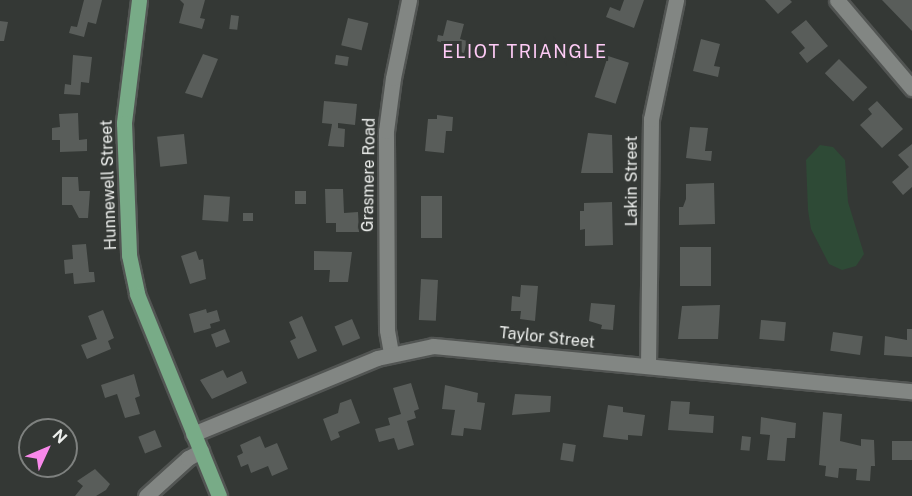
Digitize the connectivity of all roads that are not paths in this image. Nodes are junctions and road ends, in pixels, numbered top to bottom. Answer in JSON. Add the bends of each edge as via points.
{"nodes":[{"id":1,"x":139,"y":0,"type":"edge"},
{"id":2,"x":409,"y":0,"type":"edge"},
{"id":3,"x":676,"y":0,"type":"edge"},
{"id":4,"x":837,"y":0,"type":"edge"},
{"id":5,"x":912,"y":88,"type":"edge"},
{"id":6,"x":391,"y":353,"type":"junction"},
{"id":7,"x":648,"y":366,"type":"junction"},
{"id":8,"x":912,"y":391,"type":"edge"},
{"id":9,"x":193,"y":434,"type":"junction"},
{"id":10,"x":201,"y":452,"type":"junction"},
{"id":11,"x":146,"y":496,"type":"edge"},
{"id":12,"x":219,"y":496,"type":"edge"}],
"edges":[{"from":1,"to":9,"type":"main road","name":"Hunnewell Street","via":[[124,123],[129,255],[137,294]]},
{"from":2,"to":6,"type":"street","name":"Grasmere Road","via":[[386,131],[387,330]]},
{"from":3,"to":7,"type":"street","name":"Lakin Street","via":[[651,119]]},
{"from":4,"to":5,"type":"street"},
{"from":6,"to":7,"type":"street","name":"Taylor Street","via":[[458,347]]},
{"from":6,"to":9,"type":"street","name":"Taylor Street"},
{"from":7,"to":8,"type":"street","name":"Taylor Street"},
{"from":9,"to":10,"type":"main road","name":"Hunnewell Street"},
{"from":10,"to":11,"type":"street","via":[[188,458]]},
{"from":10,"to":12,"type":"main road","name":"Hunnewell Street"}]}
